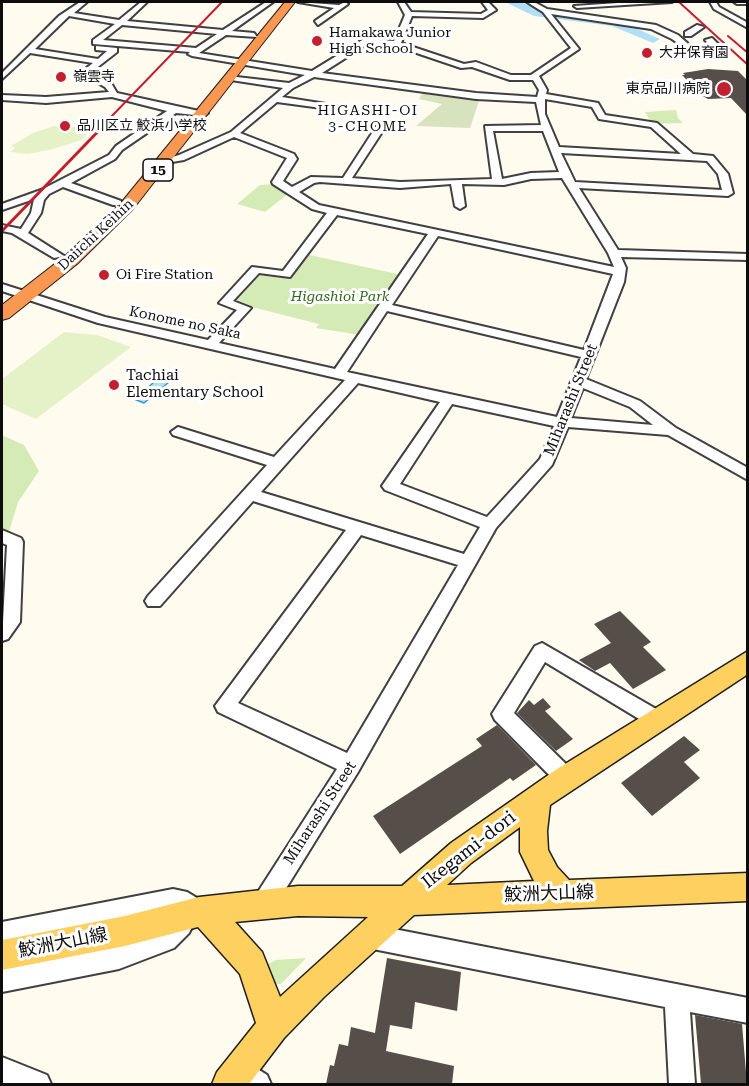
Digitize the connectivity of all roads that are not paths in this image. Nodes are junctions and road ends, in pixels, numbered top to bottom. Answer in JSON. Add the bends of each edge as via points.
{"nodes":[{"id":1,"x":144,"y":2,"type":"edge"},
{"id":2,"x":270,"y":2,"type":"edge"},
{"id":3,"x":281,"y":2,"type":"edge"},
{"id":4,"x":290,"y":2,"type":"edge"},
{"id":5,"x":301,"y":2,"type":"edge"},
{"id":6,"x":349,"y":2,"type":"edge"},
{"id":7,"x":401,"y":2,"type":"edge"},
{"id":8,"x":418,"y":2,"type":"edge"},
{"id":9,"x":485,"y":2,"type":"edge"},
{"id":10,"x":530,"y":2,"type":"edge"},
{"id":11,"x":669,"y":2,"type":"edge"},
{"id":12,"x":713,"y":2,"type":"edge"},
{"id":13,"x":737,"y":2,"type":"edge"},
{"id":14,"x":747,"y":2,"type":"edge"},
{"id":15,"x":615,"y":3,"type":"edge"},
{"id":16,"x":81,"y":4,"type":"edge"},
{"id":17,"x":341,"y":7,"type":"junction"},
{"id":18,"x":101,"y":10,"type":"dead end"},
{"id":19,"x":627,"y":11,"type":"dead end"},
{"id":20,"x":545,"y":12,"type":"junction"},
{"id":21,"x":121,"y":13,"type":"dead end"},
{"id":22,"x":68,"y":14,"type":"junction"},
{"id":23,"x":409,"y":14,"type":"junction"},
{"id":24,"x":131,"y":15,"type":"junction"},
{"id":25,"x":426,"y":15,"type":"junction"},
{"id":26,"x":635,"y":15,"type":"dead end"},
{"id":27,"x":747,"y":15,"type":"edge"},
{"id":28,"x":734,"y":18,"type":"junction"},
{"id":29,"x":719,"y":20,"type":"dead end"},
{"id":30,"x":122,"y":23,"type":"junction"},
{"id":31,"x":318,"y":23,"type":"dead end"},
{"id":32,"x":747,"y":26,"type":"edge"},
{"id":33,"x":653,"y":27,"type":"junction"},
{"id":34,"x":700,"y":27,"type":"dead end"},
{"id":35,"x":222,"y":33,"type":"junction"},
{"id":36,"x":688,"y":34,"type":"dead end"},
{"id":37,"x":254,"y":35,"type":"junction"},
{"id":38,"x":709,"y":40,"type":"dead end"},
{"id":39,"x":96,"y":42,"type":"junction"},
{"id":40,"x":396,"y":44,"type":"junction"},
{"id":41,"x":197,"y":50,"type":"junction"},
{"id":42,"x":30,"y":51,"type":"junction"},
{"id":43,"x":98,"y":61,"type":"junction"},
{"id":44,"x":239,"y":61,"type":"junction"},
{"id":45,"x":4,"y":74,"type":"edge"},
{"id":46,"x":312,"y":74,"type":"junction"},
{"id":47,"x":536,"y":77,"type":"junction"},
{"id":48,"x":231,"y":78,"type":"junction"},
{"id":49,"x":290,"y":86,"type":"junction"},
{"id":50,"x":112,"y":94,"type":"junction"},
{"id":51,"x":2,"y":98,"type":"edge"},
{"id":52,"x":540,"y":98,"type":"junction"},
{"id":53,"x":275,"y":99,"type":"junction"},
{"id":54,"x":326,"y":107,"type":"dead end"},
{"id":55,"x":174,"y":110,"type":"junction"},
{"id":56,"x":198,"y":113,"type":"junction"},
{"id":57,"x":546,"y":128,"type":"junction"},
{"id":58,"x":379,"y":129,"type":"dead end"},
{"id":59,"x":234,"y":134,"type":"junction"},
{"id":60,"x":555,"y":150,"type":"junction"},
{"id":61,"x":690,"y":157,"type":"junction"},
{"id":62,"x":166,"y":160,"type":"junction"},
{"id":63,"x":347,"y":179,"type":"junction"},
{"id":64,"x":568,"y":180,"type":"junction"},
{"id":65,"x":456,"y":181,"type":"junction"},
{"id":66,"x":498,"y":182,"type":"junction"},
{"id":67,"x":62,"y":183,"type":"junction"},
{"id":68,"x":45,"y":192,"type":"junction"},
{"id":69,"x":292,"y":192,"type":"junction"},
{"id":70,"x":117,"y":203,"type":"junction"},
{"id":71,"x":459,"y":206,"type":"dead end"},
{"id":72,"x":2,"y":207,"type":"edge"},
{"id":73,"x":334,"y":211,"type":"junction"},
{"id":74,"x":2,"y":228,"type":"edge"},
{"id":75,"x":435,"y":232,"type":"junction"},
{"id":76,"x":22,"y":236,"type":"junction"},
{"id":77,"x":614,"y":253,"type":"junction"},
{"id":78,"x":57,"y":256,"type":"junction"},
{"id":79,"x":747,"y":257,"type":"edge"},
{"id":80,"x":620,"y":272,"type":"junction"},
{"id":81,"x":11,"y":293,"type":"edge"},
{"id":82,"x":385,"y":306,"type":"junction"},
{"id":83,"x":2,"y":315,"type":"edge"},
{"id":84,"x":212,"y":343,"type":"junction"},
{"id":85,"x":588,"y":356,"type":"junction"},
{"id":86,"x":347,"y":375,"type":"junction"},
{"id":87,"x":579,"y":381,"type":"junction"},
{"id":88,"x":449,"y":399,"type":"junction"},
{"id":89,"x":561,"y":423,"type":"junction"},
{"id":90,"x":670,"y":431,"type":"junction"},
{"id":91,"x":178,"y":432,"type":"dead end"},
{"id":92,"x":279,"y":464,"type":"junction"},
{"id":93,"x":747,"y":475,"type":"edge"},
{"id":94,"x":252,"y":495,"type":"junction"},
{"id":95,"x":490,"y":524,"type":"junction"},
{"id":96,"x":358,"y":526,"type":"junction"},
{"id":97,"x":2,"y":536,"type":"edge"},
{"id":98,"x":470,"y":562,"type":"junction"},
{"id":99,"x":154,"y":601,"type":"dead end"},
{"id":100,"x":2,"y":634,"type":"edge"},
{"id":101,"x":747,"y":660,"type":"edge"},
{"id":102,"x":656,"y":719,"type":"junction"},
{"id":103,"x":351,"y":765,"type":"junction"},
{"id":104,"x":566,"y":778,"type":"junction"},
{"id":105,"x":537,"y":799,"type":"junction"},
{"id":106,"x":747,"y":886,"type":"edge"},
{"id":107,"x":563,"y":895,"type":"junction"},
{"id":108,"x":407,"y":900,"type":"junction"},
{"id":109,"x":264,"y":903,"type":"junction"},
{"id":110,"x":350,"y":903,"type":"junction"},
{"id":111,"x":197,"y":919,"type":"junction"},
{"id":112,"x":2,"y":934,"type":"edge"},
{"id":113,"x":368,"y":936,"type":"junction"},
{"id":114,"x":2,"y":955,"type":"edge"},
{"id":115,"x":2,"y":980,"type":"edge"},
{"id":116,"x":677,"y":996,"type":"junction"},
{"id":117,"x":747,"y":1011,"type":"edge"},
{"id":118,"x":273,"y":1027,"type":"junction"},
{"id":119,"x":2,"y":1070,"type":"edge"},
{"id":120,"x":242,"y":1080,"type":"edge"},
{"id":121,"x":38,"y":1084,"type":"edge"},
{"id":122,"x":682,"y":1084,"type":"edge"}],
"edges":[{"from":1,"to":24,"type":"street"},
{"from":2,"to":35,"type":"street"},
{"from":3,"to":37,"type":"highway","name":"Daiichi Keihin","number":"15"},
{"from":4,"to":44,"type":"highway","name":"Daiichi Keihin","number":"15"},
{"from":5,"to":17,"type":"street"},
{"from":6,"to":17,"type":"street"},
{"from":7,"to":23,"type":"street"},
{"from":8,"to":25,"type":"street"},
{"from":9,"to":25,"type":"street","via":[[492,10],[483,16]]},
{"from":10,"to":20,"type":"street"},
{"from":11,"to":15,"type":"street"},
{"from":12,"to":28,"type":"street"},
{"from":13,"to":14,"type":"street"},
{"from":15,"to":19,"type":"street"},
{"from":15,"to":20,"type":"street"},
{"from":16,"to":18,"type":"street"},
{"from":16,"to":22,"type":"street"},
{"from":17,"to":31,"type":"street"},
{"from":20,"to":33,"type":"street"},
{"from":20,"to":47,"type":"street","via":[[575,49]]},
{"from":21,"to":24,"type":"street"},
{"from":22,"to":30,"type":"street"},
{"from":22,"to":42,"type":"street"},
{"from":23,"to":25,"type":"street"},
{"from":23,"to":40,"type":"street"},
{"from":24,"to":30,"type":"street"},
{"from":26,"to":33,"type":"street"},
{"from":27,"to":28,"type":"street"},
{"from":28,"to":29,"type":"street"},
{"from":28,"to":32,"type":"street"},
{"from":30,"to":35,"type":"street"},
{"from":30,"to":39,"type":"street"},
{"from":33,"to":38,"type":"street","via":[[675,37],[692,51],[721,51]]},
{"from":34,"to":36,"type":"street"},
{"from":35,"to":37,"type":"street"},
{"from":35,"to":41,"type":"street"},
{"from":37,"to":44,"type":"highway","name":"Daiichi Keihin","number":"15"},
{"from":39,"to":41,"type":"street"},
{"from":39,"to":43,"type":"street","via":[[90,47],[114,50]]},
{"from":40,"to":46,"type":"street","via":[[367,41]]},
{"from":40,"to":47,"type":"street","via":[[510,78]]},
{"from":41,"to":44,"type":"street","via":[[192,54]]},
{"from":42,"to":43,"type":"street"},
{"from":42,"to":45,"type":"street"},
{"from":43,"to":50,"type":"street","via":[[84,73],[108,85]]},
{"from":44,"to":46,"type":"street"},
{"from":44,"to":48,"type":"highway","name":"Daiichi Keihin","number":"15"},
{"from":44,"to":56,"type":"highway","name":"Daiichi Keihin","number":"15"},
{"from":46,"to":49,"type":"street"},
{"from":46,"to":52,"type":"street","via":[[476,96]]},
{"from":47,"to":52,"type":"street","via":[[543,90]]},
{"from":48,"to":49,"type":"street"},
{"from":48,"to":56,"type":"highway","name":"Daiichi Keihin","number":"15"},
{"from":49,"to":53,"type":"street"},
{"from":50,"to":51,"type":"street","via":[[46,100]]},
{"from":50,"to":55,"type":"street"},
{"from":52,"to":57,"type":"street"},
{"from":52,"to":61,"type":"street","via":[[595,105],[602,117],[654,125]]},
{"from":53,"to":54,"type":"street"},
{"from":53,"to":59,"type":"street"},
{"from":55,"to":56,"type":"street"},
{"from":55,"to":67,"type":"street","via":[[112,157]]},
{"from":56,"to":62,"type":"highway","name":"Daiichi Keihin","number":"15"},
{"from":56,"to":70,"type":"highway","name":"Daiichi Keihin","number":"15"},
{"from":57,"to":60,"type":"street"},
{"from":57,"to":66,"type":"street","via":[[488,128]]},
{"from":58,"to":63,"type":"street"},
{"from":59,"to":62,"type":"street","via":[[181,158]]},
{"from":59,"to":69,"type":"street","via":[[291,156],[277,182]]},
{"from":60,"to":61,"type":"street"},
{"from":60,"to":64,"type":"street"},
{"from":61,"to":64,"type":"street","via":[[710,158],[723,174],[729,194]]},
{"from":62,"to":81,"type":"highway","name":"Daiichi Keihin","number":"15","via":[[97,237]]},
{"from":63,"to":65,"type":"street","via":[[399,185]]},
{"from":63,"to":69,"type":"street","via":[[311,180]]},
{"from":64,"to":66,"type":"street","via":[[531,176]]},
{"from":64,"to":77,"type":"street"},
{"from":65,"to":66,"type":"street"},
{"from":65,"to":71,"type":"street"},
{"from":67,"to":68,"type":"street"},
{"from":67,"to":70,"type":"street"},
{"from":68,"to":72,"type":"street"},
{"from":68,"to":76,"type":"street"},
{"from":69,"to":73,"type":"street","via":[[316,207]]},
{"from":70,"to":78,"type":"highway","name":"Daiichi Keihin","number":"15"},
{"from":73,"to":75,"type":"street"},
{"from":73,"to":84,"type":"street","via":[[286,275],[256,269],[225,303],[245,308]]},
{"from":74,"to":76,"type":"street"},
{"from":75,"to":80,"type":"street"},
{"from":75,"to":82,"type":"street"},
{"from":76,"to":78,"type":"street"},
{"from":77,"to":79,"type":"street"},
{"from":77,"to":80,"type":"street"},
{"from":78,"to":81,"type":"highway","name":"Daiichi Keihin","number":"15"},
{"from":80,"to":85,"type":"street","name":"Miharashi Street"},
{"from":81,"to":83,"type":"highway","name":"Daiichi Keihin","number":"15"},
{"from":81,"to":84,"type":"street","name":"Konome no Saka","via":[[102,320]]},
{"from":82,"to":85,"type":"street"},
{"from":82,"to":86,"type":"street"},
{"from":84,"to":86,"type":"street","name":"Konome no Saka"},
{"from":85,"to":87,"type":"street","name":"Miharashi Street"},
{"from":86,"to":88,"type":"street","name":"Konome no Saka"},
{"from":86,"to":92,"type":"street"},
{"from":87,"to":89,"type":"street","name":"Miharashi Street"},
{"from":87,"to":90,"type":"street","via":[[635,404]]},
{"from":88,"to":89,"type":"street","name":"Konome no Saka"},
{"from":88,"to":95,"type":"street","via":[[390,486]]},
{"from":89,"to":90,"type":"street","name":"Konome no Saka"},
{"from":89,"to":95,"type":"street","name":"Miharashi Street","via":[[547,461]]},
{"from":90,"to":93,"type":"street"},
{"from":91,"to":92,"type":"street"},
{"from":92,"to":94,"type":"street"},
{"from":94,"to":96,"type":"street"},
{"from":94,"to":99,"type":"street"},
{"from":95,"to":98,"type":"street","name":"Miharashi Street"},
{"from":96,"to":98,"type":"street"},
{"from":96,"to":103,"type":"street","via":[[225,706]]},
{"from":97,"to":100,"type":"street","via":[[15,542],[15,550],[11,621]]},
{"from":98,"to":103,"type":"street","name":"Miharashi Street"},
{"from":101,"to":102,"type":"main road","name":"Ikegami-dori"},
{"from":102,"to":104,"type":"main road","name":"Ikegami-dori"},
{"from":102,"to":104,"type":"street","via":[[542,651],[502,714]]},
{"from":103,"to":109,"type":"street","name":"Miharashi Street"},
{"from":104,"to":105,"type":"main road","name":"Ikegami-dori"},
{"from":105,"to":107,"type":"main road","via":[[534,852],[547,877]]},
{"from":105,"to":108,"type":"main road","name":"Ikegami-dori","via":[[461,853]]},
{"from":106,"to":107,"type":"main road","name":"鮫洲大山線"},
{"from":107,"to":108,"type":"main road","name":"鮫洲大山線"},
{"from":108,"to":110,"type":"main road","name":"鮫洲大山線"},
{"from":108,"to":113,"type":"main road","name":"Ikegami-dori"},
{"from":109,"to":110,"type":"main road","name":"鮫洲大山線"},
{"from":109,"to":111,"type":"main road","name":"鮫洲大山線"},
{"from":110,"to":111,"type":"main road","name":"鮫洲大山線"},
{"from":111,"to":112,"type":"street","via":[[179,900],[172,900]]},
{"from":111,"to":114,"type":"main road","name":"鮫洲大山線"},
{"from":111,"to":115,"type":"street","via":[[166,940],[119,957]]},
{"from":111,"to":118,"type":"main road","via":[[229,936],[251,963]]},
{"from":113,"to":116,"type":"street"},
{"from":113,"to":118,"type":"main road","name":"Ikegami-dori"},
{"from":116,"to":117,"type":"street"},
{"from":116,"to":122,"type":"street"},
{"from":118,"to":120,"type":"main road","name":"Ikegami-dori"},
{"from":119,"to":121,"type":"street"}]}
